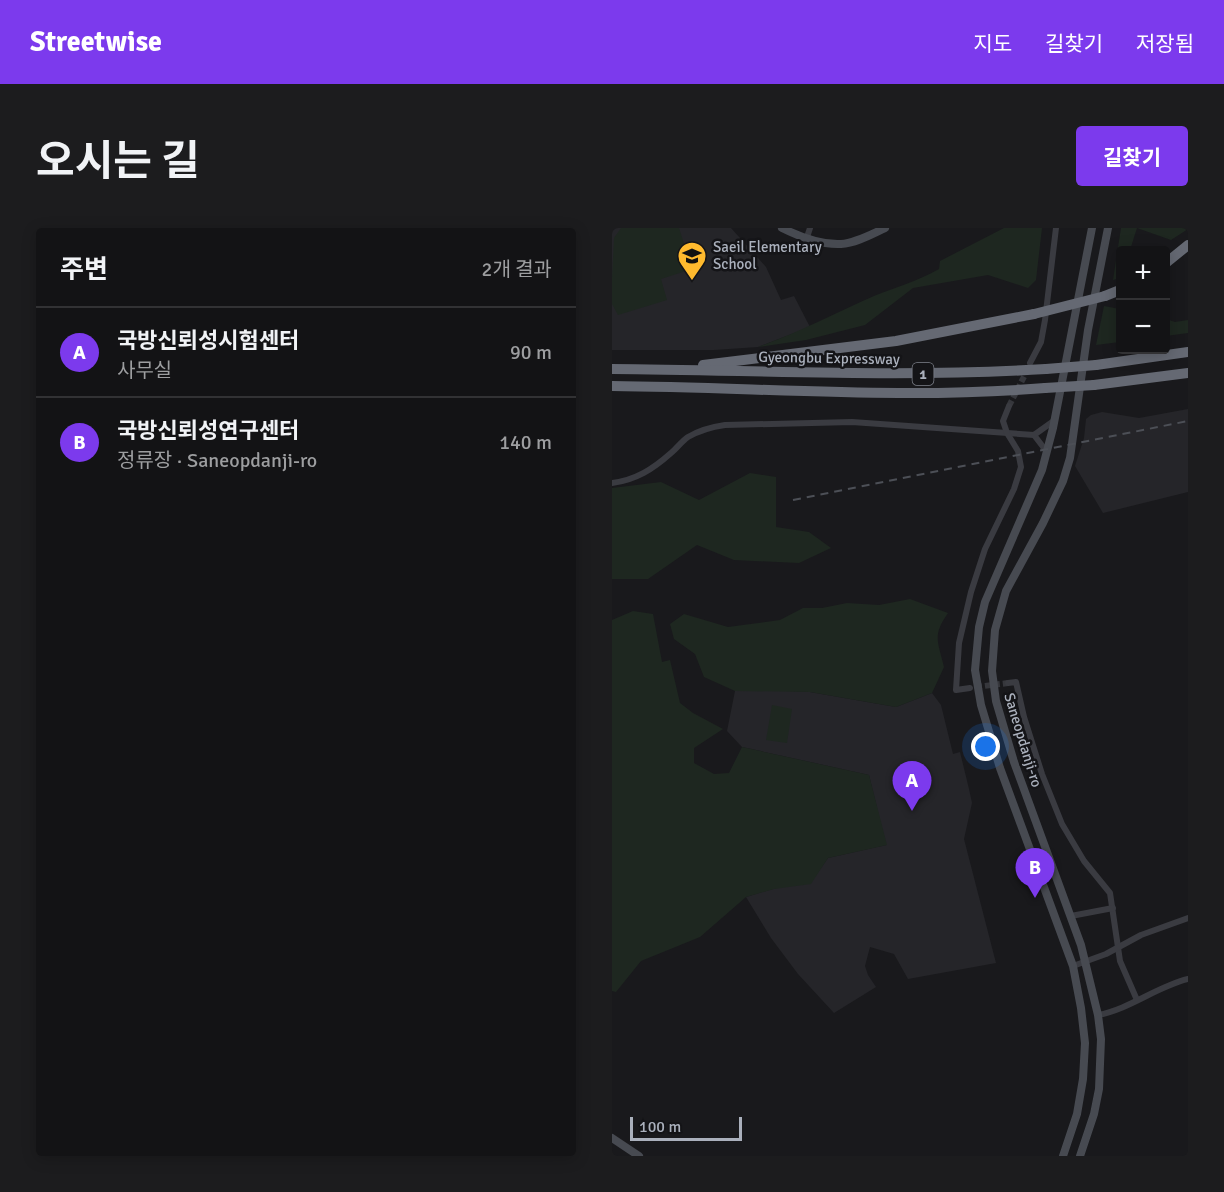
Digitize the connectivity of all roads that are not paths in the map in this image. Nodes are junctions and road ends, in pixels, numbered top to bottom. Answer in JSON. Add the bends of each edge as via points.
{"nodes":[{"id":1,"x":782,"y":228,"type":"edge"},
{"id":2,"x":810,"y":228,"type":"edge"},
{"id":3,"x":885,"y":228,"type":"edge"},
{"id":4,"x":1056,"y":228,"type":"edge"},
{"id":5,"x":1092,"y":228,"type":"edge"},
{"id":6,"x":1108,"y":228,"type":"edge"},
{"id":7,"x":807,"y":237,"type":"junction"},
{"id":8,"x":1188,"y":246,"type":"edge"},
{"id":9,"x":1170,"y":260,"type":"edge"},
{"id":10,"x":1116,"y":292,"type":"edge"},
{"id":11,"x":1188,"y":352,"type":"edge"},
{"id":12,"x":1030,"y":363,"type":"tunnel mouth"},
{"id":13,"x":612,"y":369,"type":"edge"},
{"id":14,"x":665,"y":369,"type":"junction"},
{"id":15,"x":1188,"y":373,"type":"edge"},
{"id":16,"x":612,"y":386,"type":"edge"},
{"id":17,"x":1009,"y":406,"type":"tunnel mouth"},
{"id":18,"x":1055,"y":420,"type":"junction"},
{"id":19,"x":1007,"y":433,"type":"junction"},
{"id":20,"x":1034,"y":435,"type":"junction"},
{"id":21,"x":1047,"y":452,"type":"junction"},
{"id":22,"x":612,"y":483,"type":"edge"},
{"id":23,"x":1008,"y":683,"type":"dead end"},
{"id":24,"x":969,"y":688,"type":"dead end"},
{"id":25,"x":1113,"y":908,"type":"junction"},
{"id":26,"x":1071,"y":916,"type":"junction"},
{"id":27,"x":1188,"y":918,"type":"edge"},
{"id":28,"x":1119,"y":946,"type":"junction"},
{"id":29,"x":1086,"y":962,"type":"junction"},
{"id":30,"x":1073,"y":966,"type":"junction"},
{"id":31,"x":1188,"y":979,"type":"edge"},
{"id":32,"x":1137,"y":1000,"type":"junction"},
{"id":33,"x":1098,"y":1015,"type":"junction"},
{"id":34,"x":612,"y":1138,"type":"edge"},
{"id":35,"x":639,"y":1156,"type":"edge"},
{"id":36,"x":1063,"y":1156,"type":"edge"},
{"id":37,"x":1080,"y":1156,"type":"edge"}],
"edges":[{"from":1,"to":7,"type":"main road"},
{"from":2,"to":7,"type":"street"},
{"from":3,"to":7,"type":"main road","via":[[840,244]]},
{"from":4,"to":12,"type":"street","via":[[1041,342]]},
{"from":5,"to":18,"type":"main road","name":"Saneopdanji-ro"},
{"from":6,"to":26,"type":"main road","name":"Saneopdanji-ro","via":[[1070,458],[1043,523],[1006,591],[999,611],[992,670],[996,701],[1014,762]]},
{"from":8,"to":9,"type":"highway"},
{"from":10,"to":14,"type":"highway","bridge":true,"via":[[1035,314],[896,341]]},
{"from":11,"to":14,"type":"highway","name":"Gyeongbu Expressway","number":"1","bridge":true,"via":[[1096,365],[980,373]]},
{"from":13,"to":14,"type":"highway","name":"Gyeongbu Expressway","number":"1"},
{"from":15,"to":16,"type":"highway","number":"1","bridge":true,"via":[[996,392]]},
{"from":17,"to":19,"type":"street","via":[[1003,421]]},
{"from":18,"to":20,"type":"street"},
{"from":18,"to":21,"type":"main road","name":"Saneopdanji-ro"},
{"from":19,"to":20,"type":"street"},
{"from":19,"to":22,"type":"street","via":[[852,422],[724,424],[686,438],[642,474]]},
{"from":19,"to":24,"type":"street","via":[[1018,451],[1021,467],[985,549],[959,643],[956,690]]},
{"from":20,"to":21,"type":"street"},
{"from":21,"to":30,"type":"main road","name":"Saneopdanji-ro","via":[[985,602],[975,670],[1000,768]]},
{"from":23,"to":25,"type":"street","via":[[1016,682],[1042,774],[1062,824],[1084,861],[1110,893]]},
{"from":25,"to":26,"type":"street"},
{"from":25,"to":28,"type":"street"},
{"from":26,"to":29,"type":"main road","name":"Saneopdanji-ro"},
{"from":27,"to":28,"type":"street"},
{"from":28,"to":29,"type":"street"},
{"from":28,"to":32,"type":"street","via":[[1120,961]]},
{"from":29,"to":30,"type":"street"},
{"from":29,"to":33,"type":"main road","name":"Saneopdanji-ro"},
{"from":30,"to":36,"type":"main road","name":"Saneopdanji-ro","via":[[1085,1043],[1077,1114]]},
{"from":31,"to":32,"type":"street"},
{"from":32,"to":33,"type":"street"},
{"from":33,"to":37,"type":"main road","name":"Saneopdanji-ro","via":[[1099,1089]]},
{"from":34,"to":35,"type":"main road"}]}
